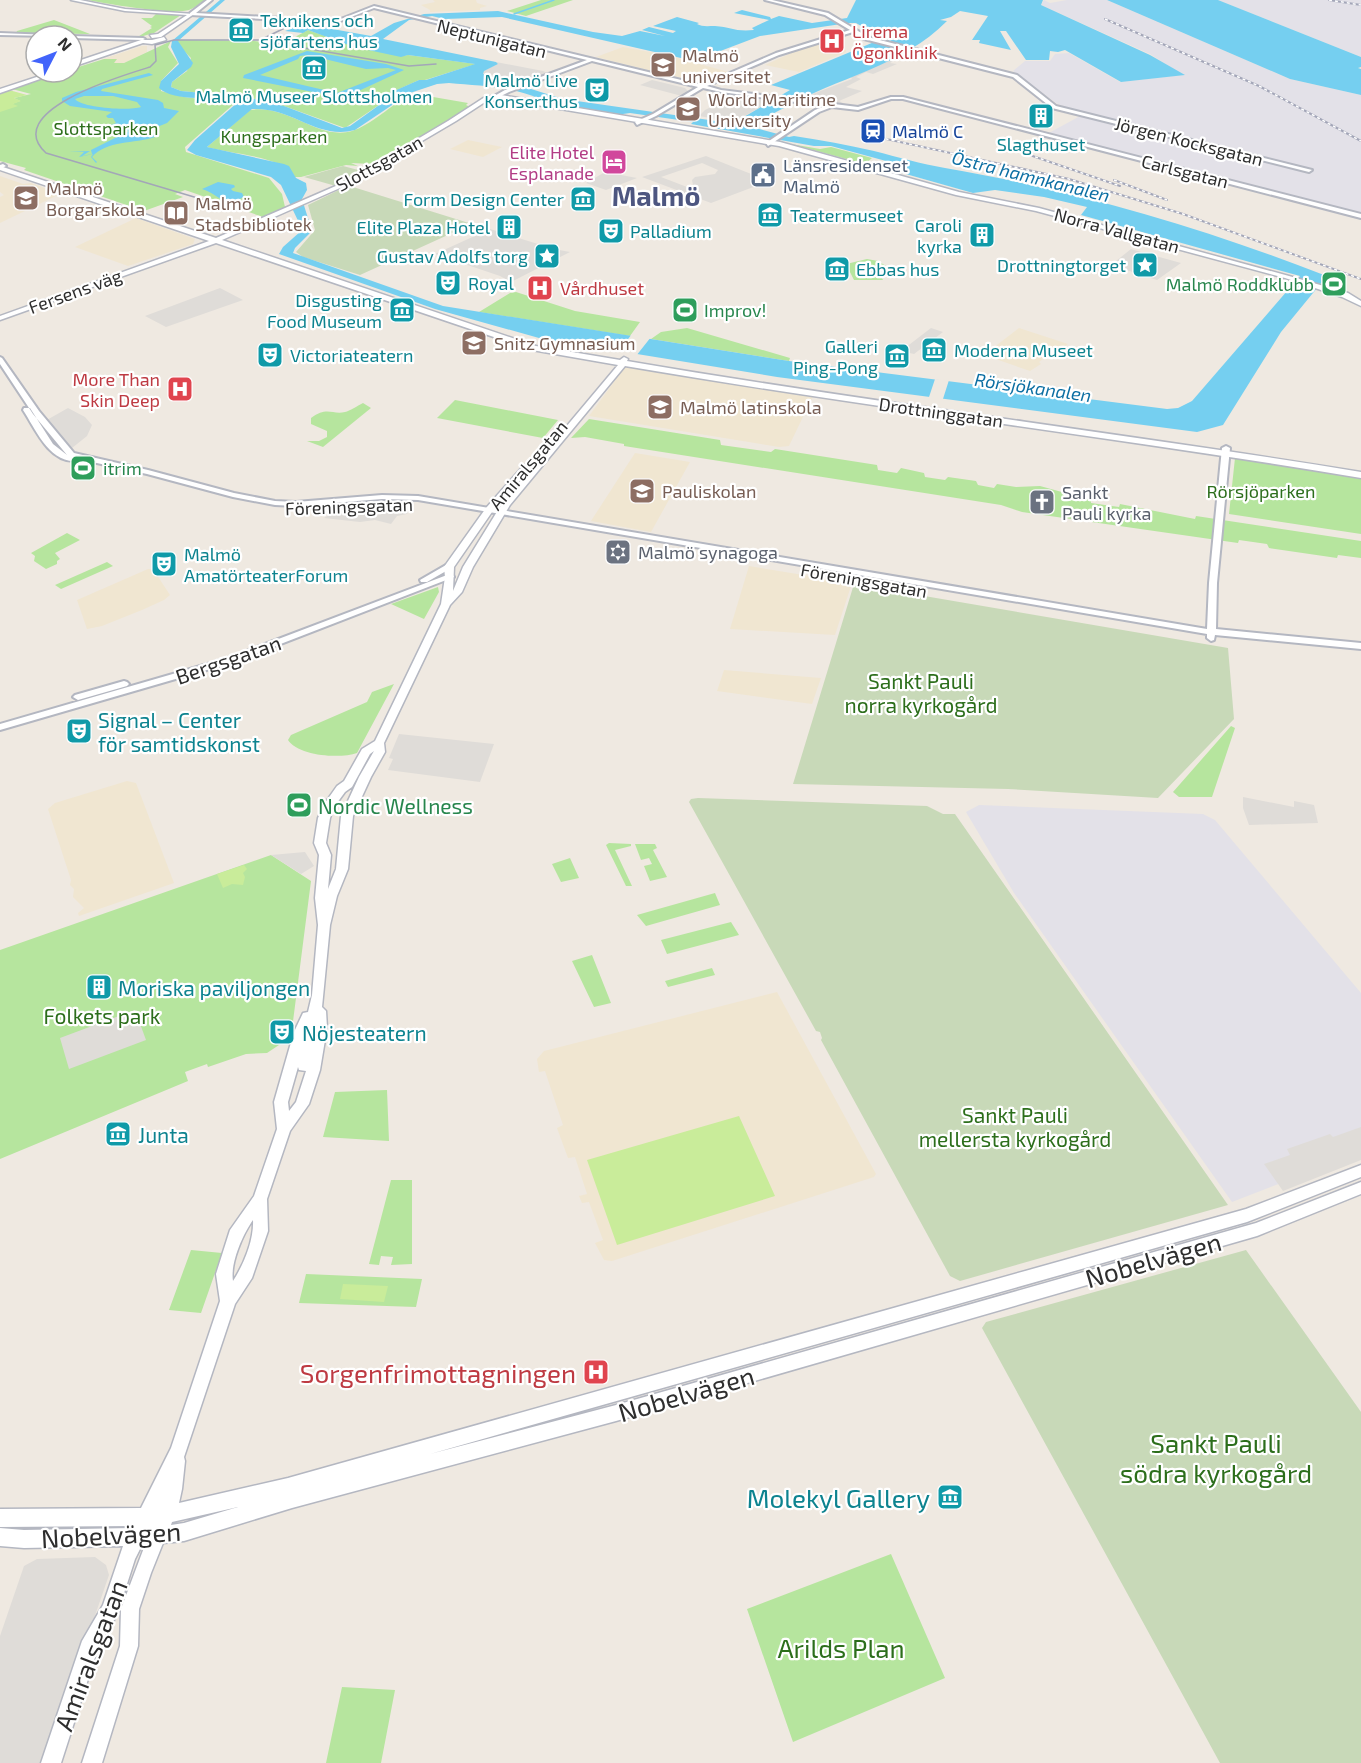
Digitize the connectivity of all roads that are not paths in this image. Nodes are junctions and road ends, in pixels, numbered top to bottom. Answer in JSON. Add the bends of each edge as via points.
{"nodes":[{"id":1,"x":73,"y":0,"type":"edge"},
{"id":2,"x":210,"y":0,"type":"edge"},
{"id":3,"x":759,"y":0,"type":"edge"},
{"id":4,"x":767,"y":0,"type":"edge"},
{"id":5,"x":192,"y":14,"type":"junction"},
{"id":6,"x":827,"y":15,"type":"junction"},
{"id":7,"x":853,"y":31,"type":"junction"},
{"id":8,"x":0,"y":34,"type":"edge"},
{"id":9,"x":24,"y":35,"type":"edge"},
{"id":10,"x":84,"y":38,"type":"edge"},
{"id":11,"x":145,"y":41,"type":"junction"},
{"id":12,"x":587,"y":60,"type":"junction"},
{"id":13,"x":84,"y":62,"type":"edge"},
{"id":14,"x":24,"y":82,"type":"edge"},
{"id":15,"x":24,"y":82,"type":"edge"},
{"id":16,"x":699,"y":88,"type":"junction"},
{"id":17,"x":0,"y":90,"type":"edge"},
{"id":18,"x":497,"y":97,"type":"junction"},
{"id":19,"x":897,"y":98,"type":"joint"},
{"id":20,"x":828,"y":107,"type":"junction"},
{"id":21,"x":639,"y":123,"type":"junction"},
{"id":22,"x":772,"y":142,"type":"junction"},
{"id":23,"x":1,"y":166,"type":"edge"},
{"id":24,"x":1309,"y":171,"type":"dead end"},
{"id":25,"x":288,"y":210,"type":"joint"},
{"id":26,"x":1361,"y":216,"type":"edge"},
{"id":27,"x":221,"y":242,"type":"junction"},
{"id":28,"x":150,"y":265,"type":"junction"},
{"id":29,"x":1360,"y":298,"type":"edge"},
{"id":30,"x":0,"y":318,"type":"edge"},
{"id":31,"x":0,"y":359,"type":"edge"},
{"id":32,"x":623,"y":361,"type":"junction"},
{"id":33,"x":0,"y":369,"type":"edge"},
{"id":34,"x":42,"y":425,"type":"junction"},
{"id":35,"x":1226,"y":451,"type":"junction"},
{"id":36,"x":1361,"y":470,"type":"edge"},
{"id":37,"x":1361,"y":475,"type":"edge"},
{"id":38,"x":487,"y":513,"type":"junction"},
{"id":39,"x":500,"y":515,"type":"junction"},
{"id":40,"x":468,"y":567,"type":"junction"},
{"id":41,"x":449,"y":572,"type":"junction"},
{"id":42,"x":446,"y":604,"type":"junction"},
{"id":43,"x":1211,"y":635,"type":"junction"},
{"id":44,"x":1361,"y":646,"type":"edge"},
{"id":45,"x":1361,"y":653,"type":"edge"},
{"id":46,"x":0,"y":720,"type":"edge"},
{"id":47,"x":0,"y":727,"type":"edge"},
{"id":48,"x":379,"y":743,"type":"junction"},
{"id":49,"x":324,"y":925,"type":"junction"},
{"id":50,"x":318,"y":995,"type":"junction"},
{"id":51,"x":304,"y":1066,"type":"dead end"},
{"id":52,"x":284,"y":1129,"type":"junction"},
{"id":53,"x":1361,"y":1171,"type":"edge"},
{"id":54,"x":1361,"y":1188,"type":"edge"},
{"id":55,"x":260,"y":1199,"type":"junction"},
{"id":56,"x":228,"y":1301,"type":"junction"},
{"id":57,"x":178,"y":1451,"type":"junction"},
{"id":58,"x":167,"y":1514,"type":"junction"},
{"id":59,"x":148,"y":1517,"type":"junction"},
{"id":60,"x":0,"y":1518,"type":"edge"},
{"id":61,"x":159,"y":1536,"type":"junction"},
{"id":62,"x":0,"y":1537,"type":"edge"},
{"id":63,"x":138,"y":1537,"type":"junction"},
{"id":64,"x":51,"y":1763,"type":"edge"},
{"id":65,"x":92,"y":1763,"type":"edge"}],
"edges":[{"from":1,"to":5,"type":"main road","via":[[125,10]]},
{"from":2,"to":5,"type":"street"},
{"from":3,"to":6,"type":"street"},
{"from":4,"to":6,"type":"street"},
{"from":5,"to":11,"type":"main road","via":[[159,36],[164,39]]},
{"from":5,"to":12,"type":"street","name":"Neptunigatan","via":[[328,25],[374,8]]},
{"from":6,"to":7,"type":"street"},
{"from":7,"to":16,"type":"street","via":[[801,46]]},
{"from":7,"to":24,"type":"street","name":"Jörgen Kocksgatan","via":[[874,40],[1019,76],[1050,104],[1069,111]]},
{"from":8,"to":9,"type":"street"},
{"from":10,"to":11,"type":"street"},
{"from":11,"to":13,"type":"main road"},
{"from":12,"to":16,"type":"street","name":"Neptunigatan"},
{"from":12,"to":18,"type":"street"},
{"from":14,"to":17,"type":"main road"},
{"from":15,"to":17,"type":"main road"},
{"from":16,"to":20,"type":"street","name":"Neptunigatan"},
{"from":16,"to":21,"type":"street"},
{"from":18,"to":21,"type":"main road","name":"Norra Vallgatan"},
{"from":18,"to":25,"type":"main road","name":"Slottsgatan","via":[[356,178]]},
{"from":19,"to":20,"type":"street","name":"Neptunigatan","via":[[864,111]]},
{"from":19,"to":26,"type":"street","name":"Carlsgatan"},
{"from":20,"to":22,"type":"street"},
{"from":21,"to":22,"type":"main road","name":"Norra Vallgatan"},
{"from":22,"to":29,"type":"main road","name":"Norra Vallgatan","via":[[979,199],[1037,209]]},
{"from":23,"to":27,"type":"main road","name":"Drottninggatan"},
{"from":25,"to":27,"type":"main road","name":"Fersens väg"},
{"from":27,"to":28,"type":"main road","name":"Fersens väg"},
{"from":27,"to":28,"type":"main road","name":"Fersens väg"},
{"from":27,"to":32,"type":"main road","name":"Drottninggatan","via":[[535,348]]},
{"from":28,"to":30,"type":"main road","name":"Fersens väg"},
{"from":31,"to":34,"type":"street"},
{"from":32,"to":35,"type":"main road","name":"Drottninggatan"},
{"from":32,"to":38,"type":"main road","name":"Amiralsgatan","via":[[612,366]]},
{"from":32,"to":39,"type":"main road","name":"Amiralsgatan"},
{"from":33,"to":34,"type":"street"},
{"from":34,"to":38,"type":"street","name":"Föreningsgatan","via":[[67,452],[78,457],[263,501],[296,504],[404,497]]},
{"from":34,"to":38,"type":"street","name":"Föreningsgatan","via":[[54,450],[69,459],[269,508],[408,501]]},
{"from":35,"to":36,"type":"main road","name":"Drottninggatan"},
{"from":35,"to":37,"type":"main road","name":"Drottninggatan"},
{"from":35,"to":43,"type":"street"},
{"from":38,"to":39,"type":"street","name":"Föreningsgatan"},
{"from":38,"to":41,"type":"main road","name":"Amiralsgatan"},
{"from":39,"to":40,"type":"main road","name":"Amiralsgatan"},
{"from":39,"to":43,"type":"street","name":"Föreningsgatan"},
{"from":40,"to":41,"type":"main road","name":"Amiralsgatan"},
{"from":40,"to":42,"type":"main road","name":"Amiralsgatan","via":[[457,592]]},
{"from":41,"to":42,"type":"main road","name":"Amiralsgatan"},
{"from":41,"to":46,"type":"street","name":"Bergsgatan","via":[[226,655]]},
{"from":41,"to":47,"type":"street","name":"Bergsgatan","via":[[231,660]]},
{"from":42,"to":48,"type":"main road","name":"Amiralsgatan"},
{"from":43,"to":44,"type":"street","name":"Föreningsgatan"},
{"from":43,"to":45,"type":"street","name":"Föreningsgatan"},
{"from":48,"to":49,"type":"main road","name":"Amiralsgatan","via":[[380,752],[347,816],[342,869]]},
{"from":48,"to":49,"type":"main road","name":"Amiralsgatan","via":[[366,752],[324,818],[320,843],[325,855],[321,898]]},
{"from":49,"to":50,"type":"main road","name":"Amiralsgatan"},
{"from":50,"to":51,"type":"main road","name":"Amiralsgatan"},
{"from":50,"to":52,"type":"main road","name":"Amiralsgatan","via":[[301,1032],[281,1102]]},
{"from":50,"to":52,"type":"main road","name":"Amiralsgatan","via":[[320,1028],[314,1065],[302,1104]]},
{"from":52,"to":55,"type":"main road","name":"Amiralsgatan"},
{"from":53,"to":58,"type":"main road","name":"Nobelvägen","via":[[1247,1215],[288,1486]]},
{"from":54,"to":61,"type":"main road","name":"Nobelvägen","via":[[1246,1232],[616,1413]]},
{"from":55,"to":56,"type":"main road","name":"Amiralsgatan","via":[[261,1231],[247,1274]]},
{"from":55,"to":56,"type":"main road","name":"Amiralsgatan","via":[[237,1230],[224,1274]]},
{"from":56,"to":57,"type":"main road","name":"Amiralsgatan"},
{"from":57,"to":58,"type":"main road","name":"Amiralsgatan"},
{"from":57,"to":59,"type":"main road","name":"Amiralsgatan"},
{"from":58,"to":59,"type":"main road","name":"Nobelvägen"},
{"from":58,"to":61,"type":"main road","name":"Amiralsgatan"},
{"from":59,"to":60,"type":"main road","name":"Nobelvägen"},
{"from":59,"to":63,"type":"main road","name":"Amiralsgatan"},
{"from":61,"to":63,"type":"main road","name":"Nobelvägen"},
{"from":61,"to":65,"type":"main road","name":"Amiralsgatan","via":[[130,1608],[129,1646]]},
{"from":62,"to":63,"type":"main road","name":"Nobelvägen"},
{"from":63,"to":64,"type":"main road","name":"Amiralsgatan","via":[[127,1557],[111,1609],[91,1641]]}]}
